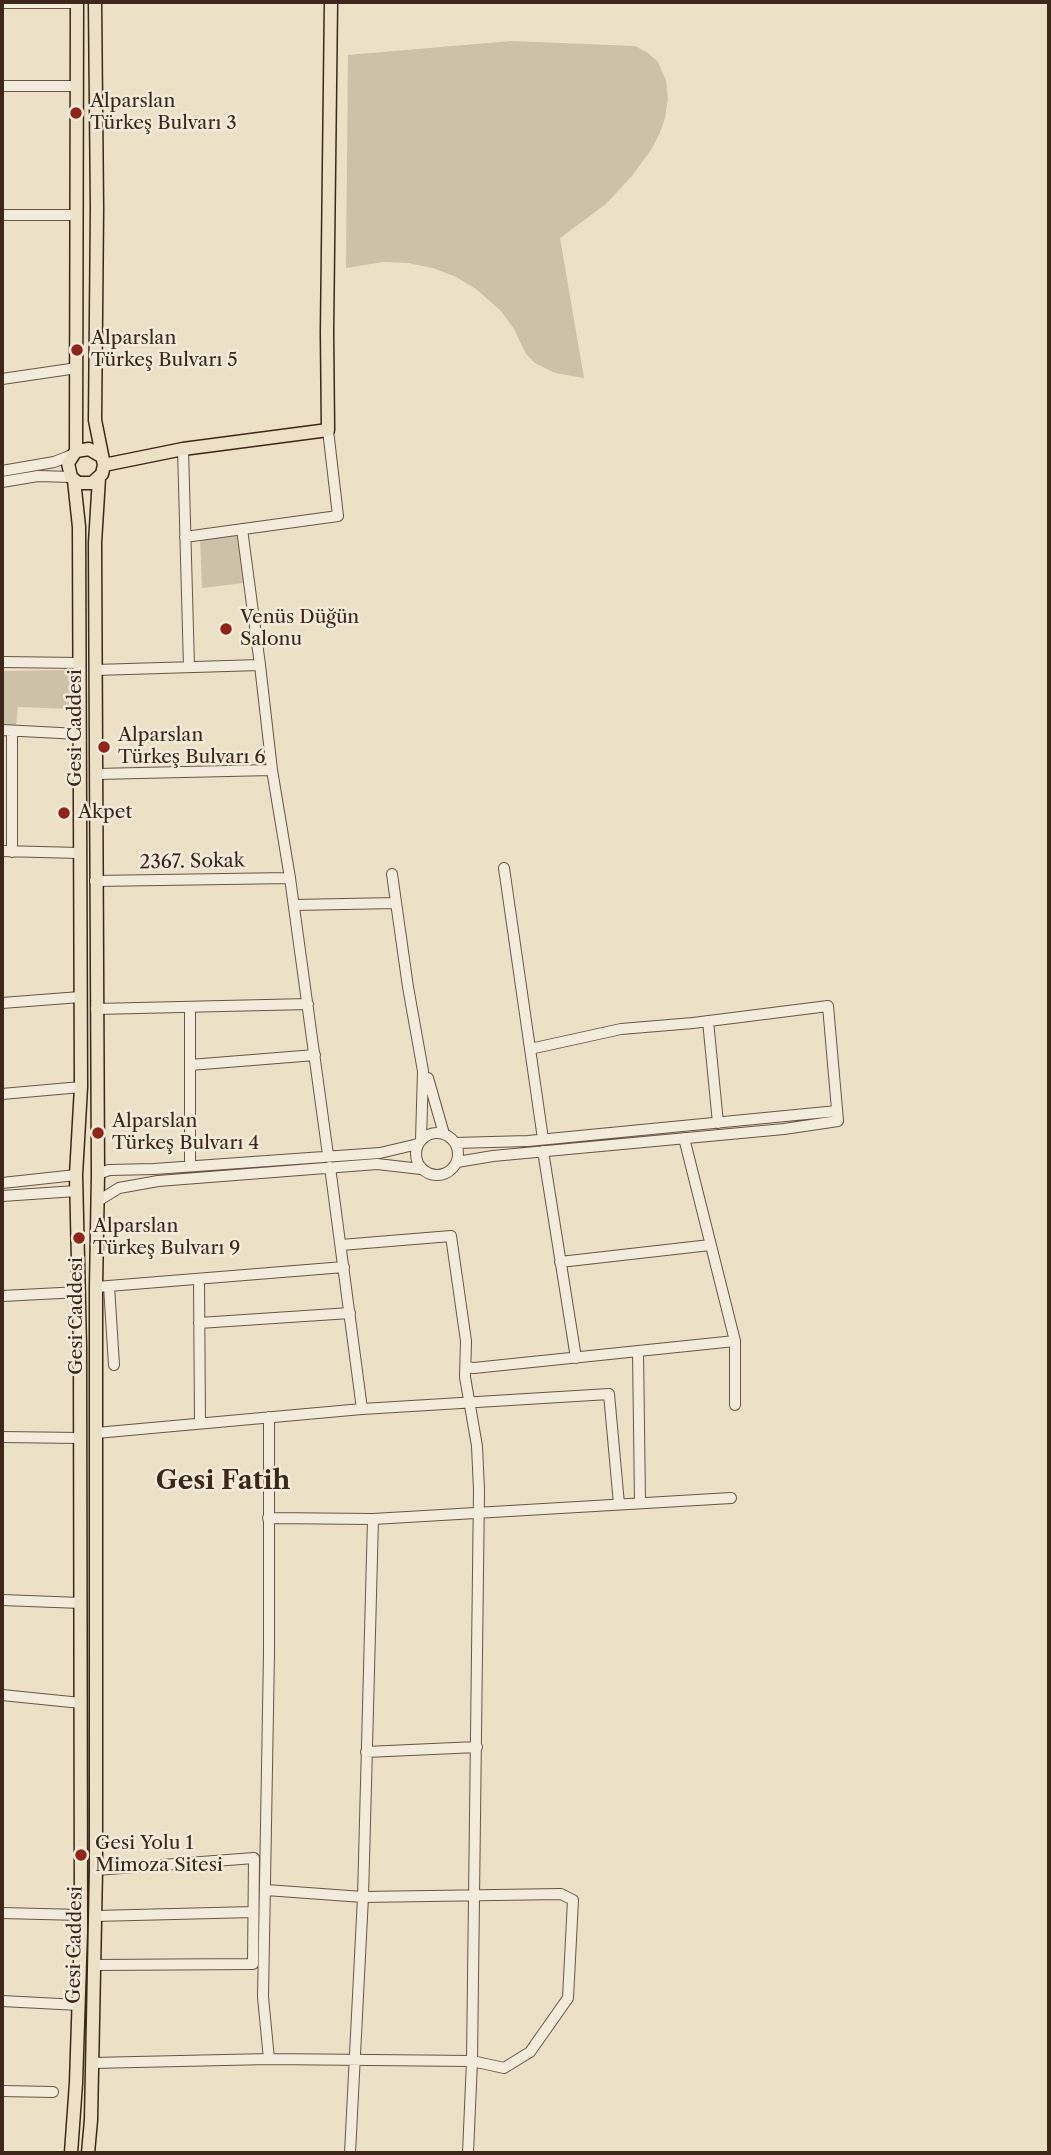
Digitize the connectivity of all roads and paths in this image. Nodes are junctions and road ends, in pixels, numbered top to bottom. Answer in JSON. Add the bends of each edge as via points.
{"nodes":[{"id":1,"x":77,"y":2,"type":"edge"},
{"id":2,"x":95,"y":2,"type":"edge"},
{"id":3,"x":331,"y":2,"type":"edge"},
{"id":4,"x":2,"y":3,"type":"edge"},
{"id":5,"x":2,"y":86,"type":"edge"},
{"id":6,"x":76,"y":86,"type":"junction"},
{"id":7,"x":2,"y":215,"type":"edge"},
{"id":8,"x":76,"y":215,"type":"junction"},
{"id":9,"x":77,"y":368,"type":"junction"},
{"id":10,"x":2,"y":379,"type":"edge"},
{"id":11,"x":328,"y":430,"type":"junction"},
{"id":12,"x":183,"y":449,"type":"junction"},
{"id":13,"x":74,"y":453,"type":"junction"},
{"id":14,"x":102,"y":461,"type":"junction"},
{"id":15,"x":2,"y":471,"type":"edge"},
{"id":16,"x":73,"y":478,"type":"junction"},
{"id":17,"x":99,"y":478,"type":"junction"},
{"id":18,"x":2,"y":482,"type":"edge"},
{"id":19,"x":243,"y":529,"type":"junction"},
{"id":20,"x":185,"y":537,"type":"junction"},
{"id":21,"x":2,"y":662,"type":"edge"},
{"id":22,"x":79,"y":663,"type":"junction"},
{"id":23,"x":260,"y":665,"type":"junction"},
{"id":24,"x":189,"y":667,"type":"junction"},
{"id":25,"x":95,"y":670,"type":"junction"},
{"id":26,"x":7,"y":730,"type":"edge"},
{"id":27,"x":79,"y":734,"type":"junction"},
{"id":28,"x":272,"y":770,"type":"junction"},
{"id":29,"x":96,"y":774,"type":"junction"},
{"id":30,"x":7,"y":851,"type":"edge"},
{"id":31,"x":79,"y":853,"type":"junction"},
{"id":32,"x":504,"y":868,"type":"dead end"},
{"id":33,"x":392,"y":874,"type":"dead end"},
{"id":34,"x":290,"y":877,"type":"junction"},
{"id":35,"x":95,"y":881,"type":"junction"},
{"id":36,"x":396,"y":903,"type":"junction"},
{"id":37,"x":294,"y":905,"type":"junction"},
{"id":38,"x":80,"y":997,"type":"junction"},
{"id":39,"x":2,"y":1003,"type":"edge"},
{"id":40,"x":308,"y":1004,"type":"junction"},
{"id":41,"x":190,"y":1007,"type":"junction"},
{"id":42,"x":96,"y":1009,"type":"junction"},
{"id":43,"x":708,"y":1021,"type":"junction"},
{"id":44,"x":419,"y":1047,"type":"junction"},
{"id":45,"x":530,"y":1049,"type":"junction"},
{"id":46,"x":315,"y":1055,"type":"junction"},
{"id":47,"x":190,"y":1065,"type":"junction"},
{"id":48,"x":81,"y":1087,"type":"junction"},
{"id":49,"x":2,"y":1094,"type":"edge"},
{"id":50,"x":837,"y":1111,"type":"junction"},
{"id":51,"x":718,"y":1123,"type":"junction"},
{"id":52,"x":444,"y":1134,"type":"junction"},
{"id":53,"x":684,"y":1138,"type":"junction"},
{"id":54,"x":420,"y":1142,"type":"junction"},
{"id":55,"x":455,"y":1143,"type":"junction"},
{"id":56,"x":543,"y":1145,"type":"junction"},
{"id":57,"x":328,"y":1155,"type":"junction"},
{"id":58,"x":457,"y":1162,"type":"junction"},
{"id":59,"x":190,"y":1166,"type":"junction"},
{"id":60,"x":330,"y":1167,"type":"junction"},
{"id":61,"x":421,"y":1169,"type":"junction"},
{"id":62,"x":98,"y":1174,"type":"junction"},
{"id":63,"x":76,"y":1175,"type":"junction"},
{"id":64,"x":2,"y":1183,"type":"edge"},
{"id":65,"x":76,"y":1191,"type":"junction"},
{"id":66,"x":2,"y":1196,"type":"edge"},
{"id":67,"x":98,"y":1196,"type":"junction"},
{"id":68,"x":341,"y":1245,"type":"junction"},
{"id":69,"x":710,"y":1245,"type":"junction"},
{"id":70,"x":560,"y":1262,"type":"junction"},
{"id":71,"x":344,"y":1267,"type":"junction"},
{"id":72,"x":198,"y":1279,"type":"junction"},
{"id":73,"x":102,"y":1287,"type":"junction"},
{"id":74,"x":79,"y":1292,"type":"junction"},
{"id":75,"x":2,"y":1296,"type":"edge"},
{"id":76,"x":350,"y":1313,"type":"junction"},
{"id":77,"x":199,"y":1324,"type":"junction"},
{"id":78,"x":735,"y":1341,"type":"junction"},
{"id":79,"x":638,"y":1351,"type":"junction"},
{"id":80,"x":576,"y":1358,"type":"junction"},
{"id":81,"x":114,"y":1365,"type":"dead end"},
{"id":82,"x":466,"y":1367,"type":"junction"},
{"id":83,"x":470,"y":1402,"type":"junction"},
{"id":84,"x":735,"y":1405,"type":"dead end"},
{"id":85,"x":362,"y":1409,"type":"junction"},
{"id":86,"x":269,"y":1417,"type":"junction"},
{"id":87,"x":200,"y":1423,"type":"junction"},
{"id":88,"x":96,"y":1433,"type":"junction"},
{"id":89,"x":2,"y":1437,"type":"edge"},
{"id":90,"x":80,"y":1438,"type":"junction"},
{"id":91,"x":731,"y":1498,"type":"dead end"},
{"id":92,"x":640,"y":1502,"type":"junction"},
{"id":93,"x":619,"y":1504,"type":"junction"},
{"id":94,"x":479,"y":1511,"type":"junction"},
{"id":95,"x":268,"y":1518,"type":"junction"},
{"id":96,"x":373,"y":1519,"type":"junction"},
{"id":97,"x":2,"y":1600,"type":"edge"},
{"id":98,"x":81,"y":1603,"type":"junction"},
{"id":99,"x":2,"y":1695,"type":"edge"},
{"id":100,"x":81,"y":1703,"type":"junction"},
{"id":101,"x":477,"y":1747,"type":"junction"},
{"id":102,"x":366,"y":1752,"type":"junction"},
{"id":103,"x":96,"y":1870,"type":"junction"},
{"id":104,"x":266,"y":1890,"type":"junction"},
{"id":105,"x":474,"y":1894,"type":"junction"},
{"id":106,"x":363,"y":1897,"type":"junction"},
{"id":107,"x":253,"y":1912,"type":"junction"},
{"id":108,"x":2,"y":1913,"type":"edge"},
{"id":109,"x":81,"y":1915,"type":"junction"},
{"id":110,"x":95,"y":1916,"type":"junction"},
{"id":111,"x":94,"y":1965,"type":"junction"},
{"id":112,"x":2,"y":2001,"type":"edge"},
{"id":113,"x":79,"y":2005,"type":"junction"},
{"id":114,"x":269,"y":2059,"type":"junction"},
{"id":115,"x":356,"y":2059,"type":"junction"},
{"id":116,"x":472,"y":2061,"type":"junction"},
{"id":117,"x":92,"y":2063,"type":"junction"},
{"id":118,"x":2,"y":2091,"type":"edge"},
{"id":119,"x":52,"y":2092,"type":"dead end"},
{"id":120,"x":71,"y":2153,"type":"edge"},
{"id":121,"x":88,"y":2153,"type":"edge"},
{"id":122,"x":351,"y":2153,"type":"edge"},
{"id":123,"x":468,"y":2153,"type":"edge"}],
"edges":[{"from":1,"to":4,"type":"street"},
{"from":1,"to":6,"type":"main road"},
{"from":2,"to":14,"type":"main road","via":[[95,420]]},
{"from":3,"to":11,"type":"main road"},
{"from":5,"to":6,"type":"street"},
{"from":6,"to":8,"type":"main road"},
{"from":7,"to":8,"type":"street"},
{"from":8,"to":9,"type":"main road"},
{"from":9,"to":10,"type":"street"},
{"from":9,"to":13,"type":"main road"},
{"from":11,"to":12,"type":"main road"},
{"from":11,"to":19,"type":"street","via":[[338,516]]},
{"from":12,"to":14,"type":"main road"},
{"from":12,"to":20,"type":"street"},
{"from":13,"to":14,"type":"main road","via":[[89,449]]},
{"from":13,"to":15,"type":"street","via":[[54,462]]},
{"from":13,"to":16,"type":"main road","via":[[68,463]]},
{"from":14,"to":17,"type":"main road"},
{"from":16,"to":17,"type":"main road","via":[[87,484]]},
{"from":16,"to":18,"type":"street","via":[[38,476]]},
{"from":16,"to":22,"type":"main road","name":"Gesi Caddesi","via":[[79,527]]},
{"from":17,"to":25,"type":"main road","name":"Gesi Caddesi"},
{"from":19,"to":20,"type":"street"},
{"from":19,"to":23,"type":"street"},
{"from":20,"to":24,"type":"street"},
{"from":21,"to":22,"type":"street"},
{"from":22,"to":27,"type":"main road","name":"Gesi Caddesi"},
{"from":23,"to":24,"type":"street"},
{"from":23,"to":28,"type":"street"},
{"from":24,"to":25,"type":"street"},
{"from":25,"to":29,"type":"main road","name":"Gesi Caddesi"},
{"from":26,"to":27,"type":"street"},
{"from":26,"to":30,"type":"street"},
{"from":27,"to":31,"type":"main road","name":"Gesi Caddesi"},
{"from":28,"to":29,"type":"street"},
{"from":28,"to":34,"type":"street"},
{"from":29,"to":35,"type":"main road","name":"Gesi Caddesi"},
{"from":30,"to":31,"type":"street"},
{"from":31,"to":38,"type":"main road","name":"Gesi Caddesi"},
{"from":32,"to":45,"type":"street"},
{"from":33,"to":36,"type":"street"},
{"from":34,"to":35,"type":"street","name":"2367. Sokak"},
{"from":34,"to":37,"type":"street"},
{"from":35,"to":42,"type":"main road","name":"Gesi Caddesi"},
{"from":36,"to":37,"type":"street"},
{"from":36,"to":44,"type":"street"},
{"from":37,"to":40,"type":"street"},
{"from":38,"to":39,"type":"street"},
{"from":38,"to":48,"type":"main road","name":"Gesi Caddesi"},
{"from":40,"to":41,"type":"street"},
{"from":40,"to":46,"type":"street"},
{"from":41,"to":42,"type":"street"},
{"from":41,"to":47,"type":"street"},
{"from":42,"to":62,"type":"main road","name":"Gesi Caddesi"},
{"from":43,"to":45,"type":"street","via":[[621,1029]]},
{"from":43,"to":50,"type":"street","via":[[828,1006]]},
{"from":43,"to":51,"type":"street"},
{"from":44,"to":52,"type":"street"},
{"from":44,"to":54,"type":"street","via":[[424,1083]]},
{"from":45,"to":56,"type":"street"},
{"from":46,"to":47,"type":"street"},
{"from":46,"to":57,"type":"street"},
{"from":47,"to":59,"type":"street"},
{"from":48,"to":49,"type":"street"},
{"from":48,"to":63,"type":"main road","name":"Gesi Caddesi"},
{"from":50,"to":51,"type":"street"},
{"from":50,"to":53,"type":"street","via":[[838,1121]]},
{"from":51,"to":56,"type":"street"},
{"from":52,"to":54,"type":"street","via":[[430,1134]]},
{"from":52,"to":55,"type":"street"},
{"from":53,"to":56,"type":"street"},
{"from":53,"to":69,"type":"street"},
{"from":54,"to":57,"type":"street","via":[[380,1153]]},
{"from":54,"to":61,"type":"street","via":[[416,1154]]},
{"from":55,"to":56,"type":"street"},
{"from":55,"to":58,"type":"street"},
{"from":56,"to":58,"type":"street"},
{"from":56,"to":70,"type":"street"},
{"from":57,"to":59,"type":"street"},
{"from":58,"to":61,"type":"street","via":[[440,1175]]},
{"from":59,"to":62,"type":"street"},
{"from":60,"to":61,"type":"street","via":[[386,1164]]},
{"from":60,"to":67,"type":"street","via":[[158,1181]]},
{"from":60,"to":68,"type":"street"},
{"from":62,"to":63,"type":"main road","via":[[87,1169]]},
{"from":62,"to":67,"type":"main road","name":"Gesi Caddesi"},
{"from":63,"to":64,"type":"street"},
{"from":63,"to":65,"type":"main road"},
{"from":65,"to":66,"type":"street"},
{"from":65,"to":67,"type":"main road"},
{"from":65,"to":74,"type":"main road","name":"Gesi Caddesi"},
{"from":67,"to":73,"type":"main road","name":"Gesi Caddesi"},
{"from":68,"to":71,"type":"street"},
{"from":68,"to":82,"type":"street","via":[[450,1236]]},
{"from":69,"to":70,"type":"street"},
{"from":69,"to":78,"type":"street"},
{"from":70,"to":80,"type":"street"},
{"from":71,"to":72,"type":"street"},
{"from":71,"to":76,"type":"street"},
{"from":72,"to":73,"type":"street"},
{"from":72,"to":77,"type":"street"},
{"from":73,"to":81,"type":"street"},
{"from":73,"to":88,"type":"main road","name":"Gesi Caddesi"},
{"from":74,"to":75,"type":"street"},
{"from":74,"to":90,"type":"main road","name":"Gesi Caddesi"},
{"from":76,"to":77,"type":"street"},
{"from":76,"to":85,"type":"street"},
{"from":77,"to":87,"type":"street"},
{"from":78,"to":79,"type":"street"},
{"from":78,"to":84,"type":"street"},
{"from":79,"to":80,"type":"street"},
{"from":79,"to":92,"type":"street"},
{"from":80,"to":82,"type":"street"},
{"from":82,"to":83,"type":"street"},
{"from":83,"to":85,"type":"street"},
{"from":83,"to":93,"type":"street","via":[[609,1394]]},
{"from":83,"to":94,"type":"street"},
{"from":85,"to":86,"type":"street"},
{"from":86,"to":87,"type":"street"},
{"from":86,"to":95,"type":"street"},
{"from":87,"to":88,"type":"street"},
{"from":88,"to":103,"type":"main road","name":"Gesi Caddesi"},
{"from":89,"to":90,"type":"street"},
{"from":90,"to":98,"type":"main road","name":"Gesi Caddesi"},
{"from":91,"to":92,"type":"street"},
{"from":92,"to":93,"type":"street"},
{"from":93,"to":94,"type":"street"},
{"from":94,"to":96,"type":"street"},
{"from":94,"to":101,"type":"street"},
{"from":95,"to":96,"type":"street"},
{"from":95,"to":104,"type":"street"},
{"from":96,"to":102,"type":"street"},
{"from":97,"to":98,"type":"street"},
{"from":98,"to":100,"type":"main road","name":"Gesi Caddesi"},
{"from":99,"to":100,"type":"street"},
{"from":100,"to":109,"type":"main road","name":"Gesi Caddesi"},
{"from":101,"to":102,"type":"street"},
{"from":101,"to":105,"type":"street"},
{"from":102,"to":106,"type":"street"},
{"from":103,"to":107,"type":"street","via":[[254,1858]]},
{"from":103,"to":110,"type":"main road","name":"Gesi Caddesi"},
{"from":104,"to":106,"type":"street"},
{"from":104,"to":114,"type":"street","via":[[263,1997]]},
{"from":105,"to":106,"type":"street"},
{"from":105,"to":116,"type":"street"},
{"from":105,"to":116,"type":"street","via":[[561,1894],[573,1900],[568,1998],[530,2052],[504,2068]]},
{"from":106,"to":115,"type":"street"},
{"from":107,"to":110,"type":"street"},
{"from":107,"to":111,"type":"street","via":[[253,1964]]},
{"from":108,"to":109,"type":"street"},
{"from":109,"to":113,"type":"main road","name":"Gesi Caddesi"},
{"from":110,"to":111,"type":"main road","name":"Gesi Caddesi"},
{"from":111,"to":117,"type":"main road","name":"Gesi Caddesi"},
{"from":112,"to":113,"type":"street"},
{"from":113,"to":120,"type":"main road","name":"Gesi Caddesi"},
{"from":114,"to":115,"type":"street"},
{"from":114,"to":117,"type":"street"},
{"from":115,"to":116,"type":"street"},
{"from":115,"to":122,"type":"street"},
{"from":116,"to":123,"type":"street"},
{"from":117,"to":121,"type":"main road","name":"Gesi Caddesi"},
{"from":118,"to":119,"type":"street"}]}
